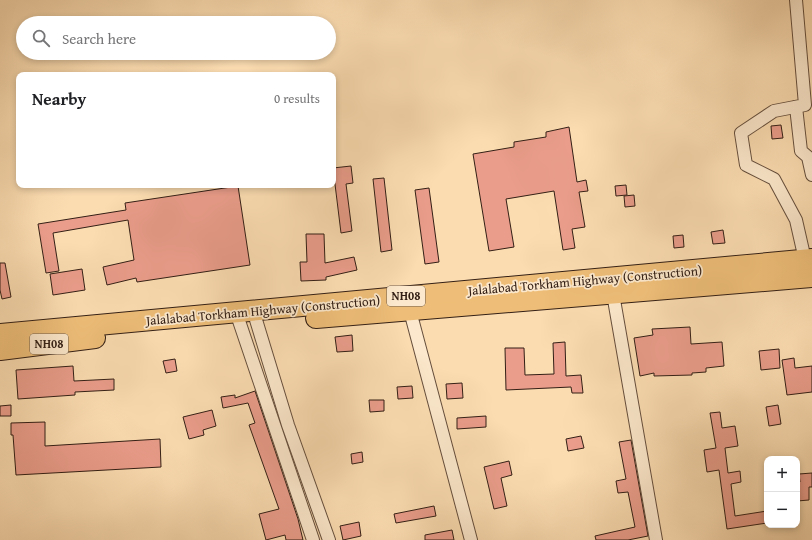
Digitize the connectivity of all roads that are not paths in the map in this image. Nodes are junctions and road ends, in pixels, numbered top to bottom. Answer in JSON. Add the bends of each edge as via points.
{"nodes":[{"id":1,"x":796,"y":0,"type":"edge"},
{"id":2,"x":796,"y":107,"type":"junction"},
{"id":3,"x":812,"y":175,"type":"edge"},
{"id":4,"x":809,"y":268,"type":"edge"},
{"id":5,"x":709,"y":277,"type":"junction"},
{"id":6,"x":613,"y":294,"type":"junction"},
{"id":7,"x":410,"y":311,"type":"junction"},
{"id":8,"x":246,"y":317,"type":"junction"},
{"id":9,"x":0,"y":334,"type":"edge"},
{"id":10,"x":0,"y":338,"type":"edge"},
{"id":11,"x":97,"y":338,"type":"junction"},
{"id":12,"x":0,"y":350,"type":"edge"},
{"id":13,"x":268,"y":362,"type":"junction"},
{"id":14,"x":253,"y":365,"type":"junction"},
{"id":15,"x":313,"y":540,"type":"edge"},
{"id":16,"x":329,"y":540,"type":"edge"},
{"id":17,"x":471,"y":540,"type":"edge"},
{"id":18,"x":656,"y":540,"type":"edge"}],
"edges":[{"from":1,"to":2,"type":"street","via":[[805,105]]},
{"from":2,"to":3,"type":"street","via":[[801,151],[808,157]]},
{"from":2,"to":4,"type":"street","via":[[774,111],[741,133],[746,165],[774,180],[796,220]]},
{"from":4,"to":5,"type":"highway","name":"Jalalabad Torkham Highway (Construction)","number":"NH08"},
{"from":5,"to":6,"type":"highway","number":"NH08"},
{"from":5,"to":8,"type":"highway","name":"Jalalabad Torkham Highway (Construction)","number":"NH08"},
{"from":6,"to":7,"type":"highway","number":"NH08"},
{"from":6,"to":18,"type":"street"},
{"from":7,"to":8,"type":"highway","number":"NH08"},
{"from":7,"to":17,"type":"street"},
{"from":8,"to":9,"type":"highway","name":"Jalalabad Torkham Highway (Construction)","number":"NH08"},
{"from":8,"to":11,"type":"highway","number":"NH08"},
{"from":8,"to":13,"type":"street"},
{"from":8,"to":14,"type":"street"},
{"from":10,"to":11,"type":"highway","number":"NH08"},
{"from":11,"to":12,"type":"highway","number":"NH08"},
{"from":13,"to":14,"type":"street"},
{"from":13,"to":16,"type":"street"},
{"from":14,"to":15,"type":"street"}]}
